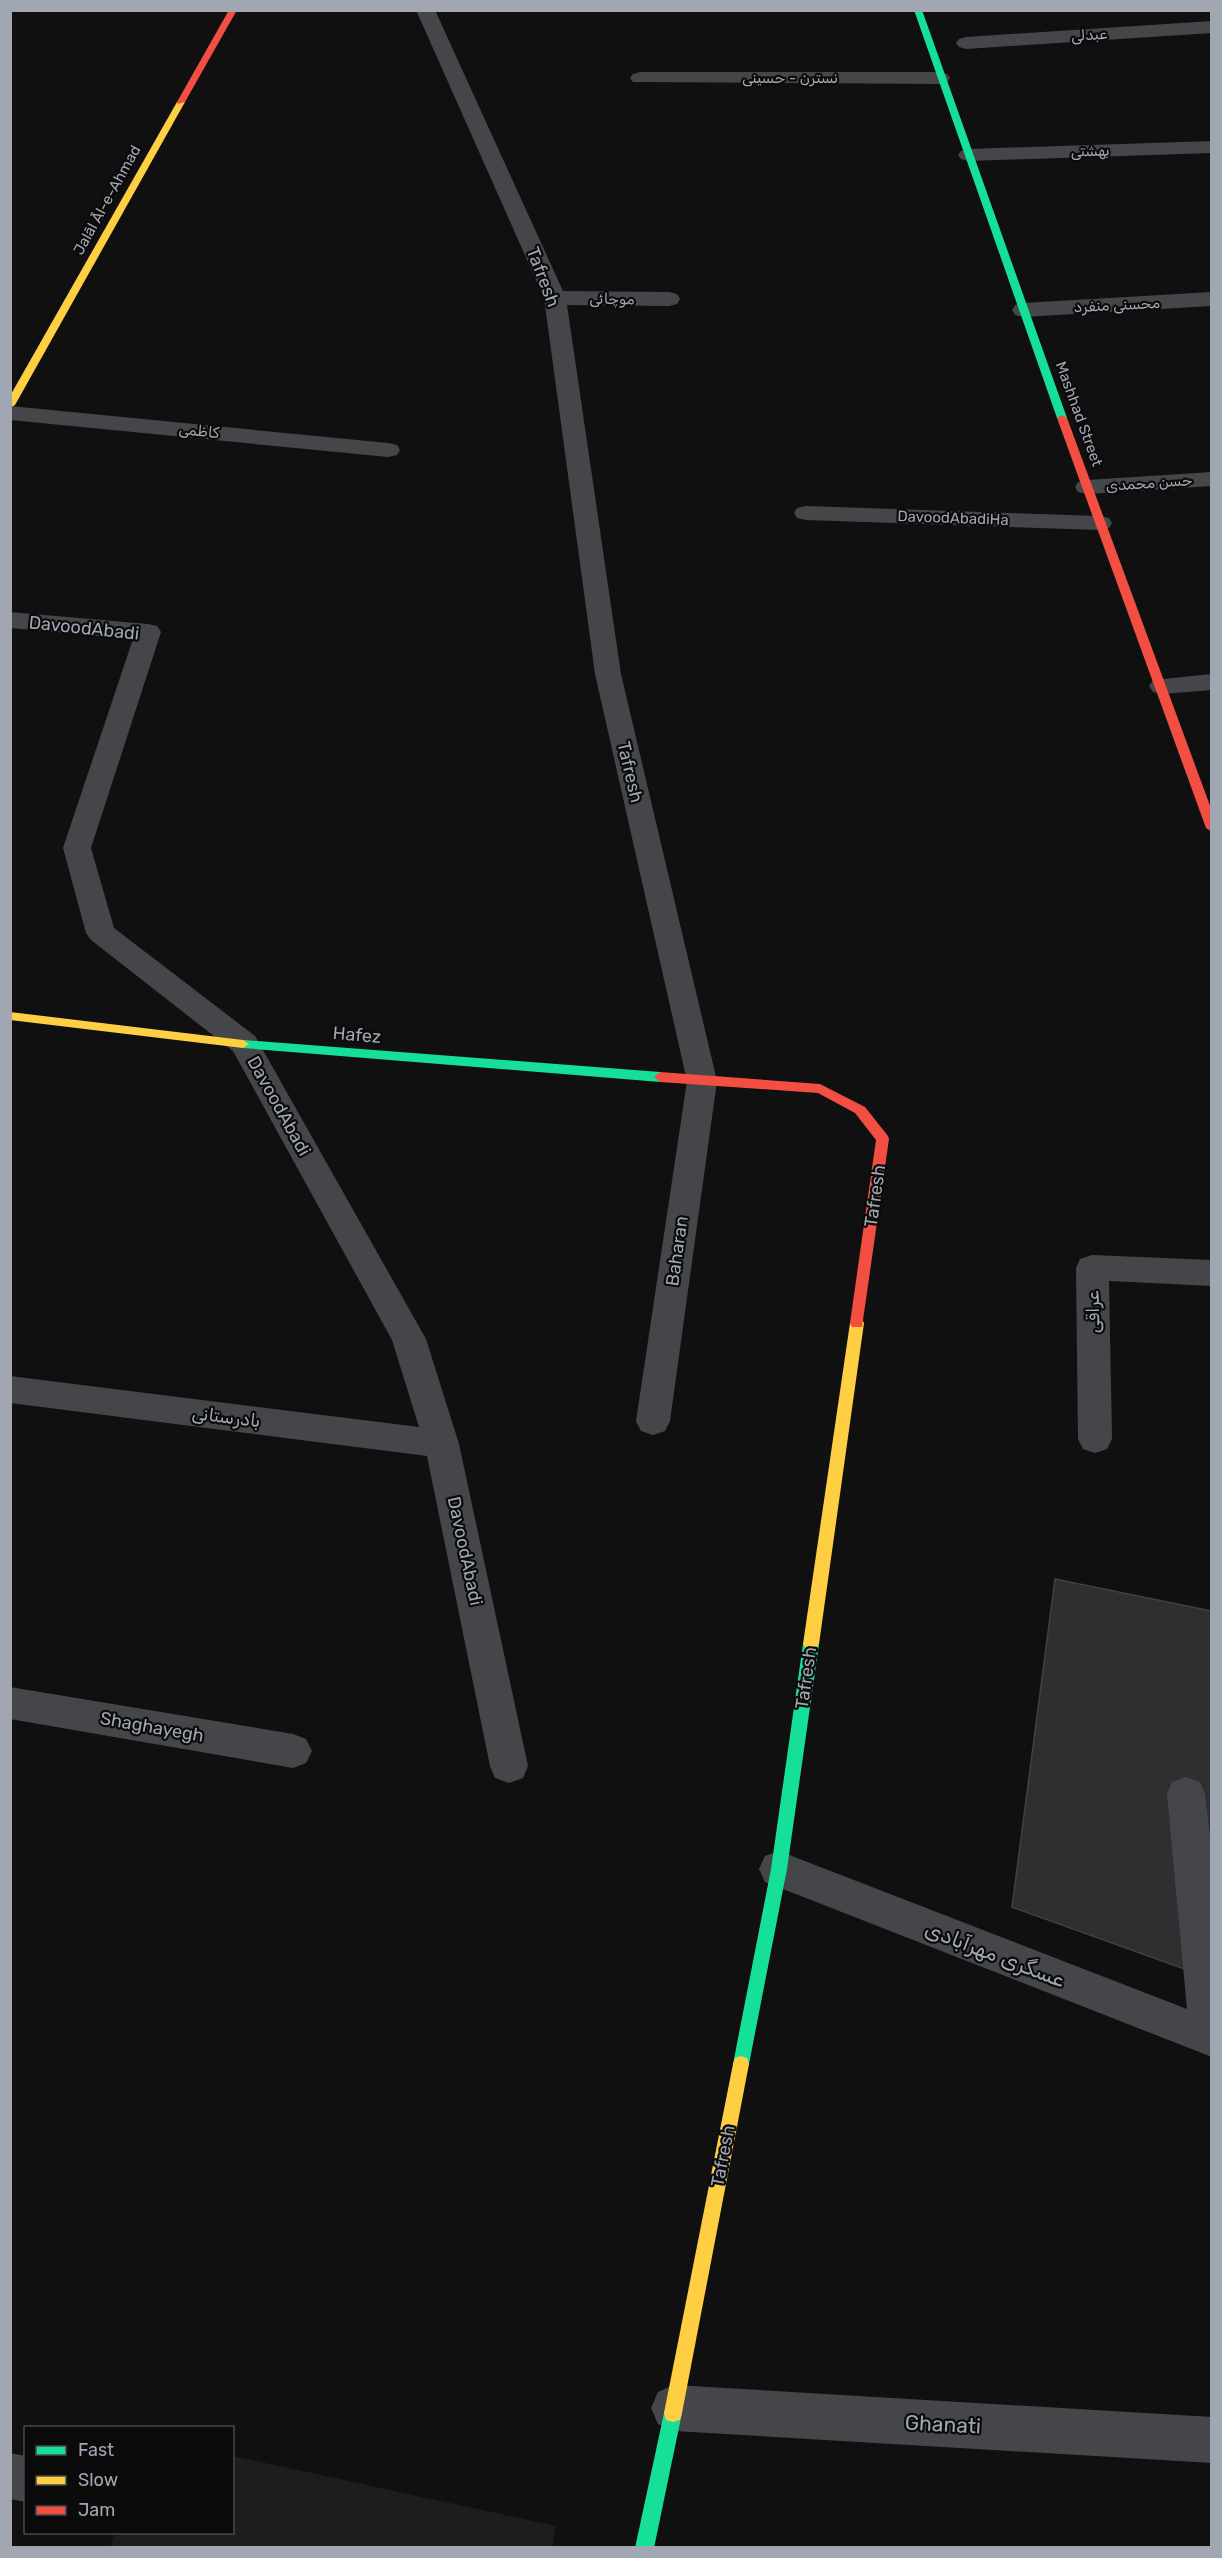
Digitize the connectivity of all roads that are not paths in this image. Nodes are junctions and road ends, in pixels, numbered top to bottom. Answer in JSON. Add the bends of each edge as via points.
{"nodes":[{"id":1,"x":233,"y":10,"type":"edge"},
{"id":2,"x":425,"y":10,"type":"edge"},
{"id":3,"x":918,"y":10,"type":"edge"},
{"id":4,"x":1212,"y":27,"type":"edge"},
{"id":5,"x":966,"y":43,"type":"dead end"},
{"id":6,"x":640,"y":78,"type":"dead end"},
{"id":7,"x":940,"y":78,"type":"junction"},
{"id":8,"x":1212,"y":147,"type":"edge"},
{"id":9,"x":969,"y":155,"type":"junction"},
{"id":10,"x":555,"y":298,"type":"junction"},
{"id":11,"x":1212,"y":299,"type":"edge"},
{"id":12,"x":669,"y":300,"type":"dead end"},
{"id":13,"x":1023,"y":310,"type":"junction"},
{"id":14,"x":10,"y":405,"type":"edge"},
{"id":15,"x":10,"y":413,"type":"edge"},
{"id":16,"x":388,"y":450,"type":"dead end"},
{"id":17,"x":1212,"y":478,"type":"edge"},
{"id":18,"x":1087,"y":487,"type":"junction"},
{"id":19,"x":806,"y":513,"type":"dead end"},
{"id":20,"x":1100,"y":523,"type":"junction"},
{"id":21,"x":10,"y":620,"type":"edge"},
{"id":22,"x":1212,"y":682,"type":"edge"},
{"id":23,"x":1162,"y":686,"type":"junction"},
{"id":24,"x":1212,"y":828,"type":"edge"},
{"id":25,"x":10,"y":1016,"type":"edge"},
{"id":26,"x":244,"y":1044,"type":"junction"},
{"id":27,"x":702,"y":1081,"type":"junction"},
{"id":28,"x":1212,"y":1273,"type":"edge"},
{"id":29,"x":11,"y":1392,"type":"edge"},
{"id":30,"x":653,"y":1421,"type":"dead end"},
{"id":31,"x":1095,"y":1439,"type":"dead end"},
{"id":32,"x":442,"y":1444,"type":"junction"},
{"id":33,"x":10,"y":1704,"type":"edge"},
{"id":34,"x":293,"y":1751,"type":"dead end"},
{"id":35,"x":509,"y":1766,"type":"dead end"},
{"id":36,"x":1186,"y":1794,"type":"dead end"},
{"id":37,"x":779,"y":1869,"type":"junction"},
{"id":38,"x":1211,"y":2038,"type":"edge"},
{"id":39,"x":674,"y":2408,"type":"junction"},
{"id":40,"x":1212,"y":2440,"type":"edge"},
{"id":41,"x":644,"y":2547,"type":"edge"}],
"edges":[{"from":1,"to":14,"type":"street","name":"Jalāl Āl-e-Ahmad"},
{"from":2,"to":10,"type":"street","name":"Tafresh"},
{"from":3,"to":7,"type":"street","name":"Mashhad Street"},
{"from":4,"to":5,"type":"street","name":"عبدلی","via":[[1117,26]]},
{"from":6,"to":7,"type":"street","name":"نسترن - حسینی"},
{"from":7,"to":9,"type":"street","name":"Mashhad Street"},
{"from":8,"to":9,"type":"street","name":"بهشتی"},
{"from":9,"to":13,"type":"street","name":"Mashhad Street"},
{"from":10,"to":12,"type":"street","name":"موچائی"},
{"from":10,"to":27,"type":"street","name":"Tafresh","via":[[608,674]]},
{"from":11,"to":13,"type":"street","name":"محسنی منفرد"},
{"from":13,"to":18,"type":"street","name":"Mashhad Street"},
{"from":15,"to":16,"type":"street","name":"کاظمی"},
{"from":17,"to":18,"type":"street","name":"حسن محمدی"},
{"from":18,"to":20,"type":"street","name":"Mashhad Street"},
{"from":19,"to":20,"type":"street","name":"DavoodAbadiHa"},
{"from":20,"to":23,"type":"street","name":"Mashhad Street"},
{"from":21,"to":26,"type":"street","name":"DavoodAbadi","via":[[148,632],[77,848],[101,933]]},
{"from":22,"to":23,"type":"street"},
{"from":23,"to":24,"type":"street","name":"Mashhad Street"},
{"from":25,"to":26,"type":"street","name":"Hafez"},
{"from":26,"to":27,"type":"street","name":"Hafez"},
{"from":26,"to":32,"type":"street","name":"DavoodAbadi","via":[[409,1339]]},
{"from":27,"to":30,"type":"street","name":"Baharan"},
{"from":27,"to":37,"type":"street","name":"Tafresh","via":[[820,1089],[860,1110],[883,1139]]},
{"from":28,"to":31,"type":"street","name":"عراقی","via":[[1092,1268]]},
{"from":29,"to":32,"type":"street","name":"بادرستانی"},
{"from":32,"to":35,"type":"street","name":"DavoodAbadi"},
{"from":33,"to":34,"type":"street","name":"Shaghayegh"},
{"from":36,"to":38,"type":"street"},
{"from":37,"to":38,"type":"street","name":"عسگری مهرآبادی"},
{"from":37,"to":39,"type":"street","name":"Tafresh"},
{"from":39,"to":40,"type":"street","name":"Ghanati"},
{"from":39,"to":41,"type":"street","name":"Tafresh"}]}
